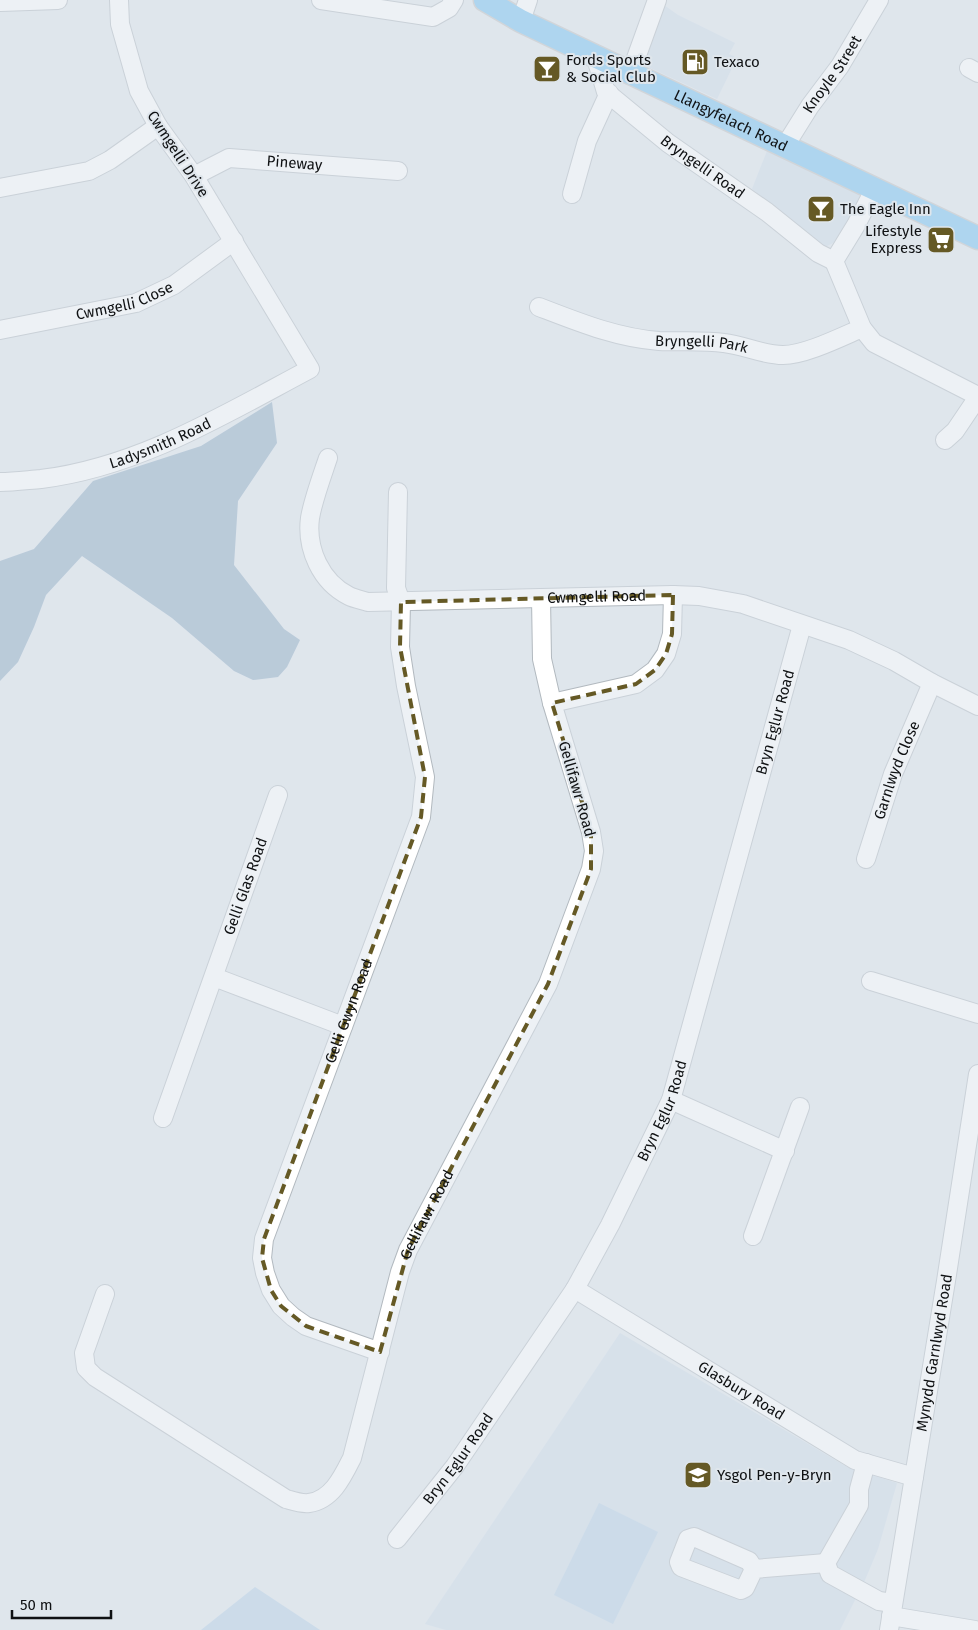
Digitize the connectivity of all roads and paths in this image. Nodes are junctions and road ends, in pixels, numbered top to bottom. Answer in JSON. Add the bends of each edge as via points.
{"nodes":[{"id":1,"x":58,"y":0,"type":"edge"},
{"id":2,"x":119,"y":0,"type":"edge"},
{"id":3,"x":321,"y":0,"type":"edge"},
{"id":4,"x":454,"y":0,"type":"edge"},
{"id":5,"x":485,"y":0,"type":"edge"},
{"id":6,"x":657,"y":0,"type":"edge"},
{"id":7,"x":879,"y":0,"type":"edge"},
{"id":8,"x":0,"y":2,"type":"edge"},
{"id":9,"x":525,"y":10,"type":"edge"},
{"id":10,"x":595,"y":55,"type":"junction"},
{"id":11,"x":631,"y":72,"type":"junction"},
{"id":12,"x":609,"y":94,"type":"junction"},
{"id":13,"x":158,"y":126,"type":"junction"},
{"id":14,"x":785,"y":146,"type":"junction"},
{"id":15,"x":398,"y":171,"type":"dead end"},
{"id":16,"x":194,"y":176,"type":"junction"},
{"id":17,"x":0,"y":188,"type":"edge"},
{"id":18,"x":875,"y":188,"type":"junction"},
{"id":19,"x":572,"y":194,"type":"dead end"},
{"id":20,"x":978,"y":238,"type":"edge"},
{"id":21,"x":234,"y":241,"type":"junction"},
{"id":22,"x":834,"y":261,"type":"junction"},
{"id":23,"x":539,"y":307,"type":"dead end"},
{"id":24,"x":862,"y":328,"type":"junction"},
{"id":25,"x":0,"y":330,"type":"edge"},
{"id":26,"x":310,"y":369,"type":"joint"},
{"id":27,"x":978,"y":397,"type":"edge"},
{"id":28,"x":945,"y":440,"type":"dead end"},
{"id":29,"x":328,"y":458,"type":"dead end"},
{"id":30,"x":0,"y":482,"type":"edge"},
{"id":31,"x":398,"y":492,"type":"dead end"},
{"id":32,"x":672,"y":595,"type":"junction"},
{"id":33,"x":541,"y":598,"type":"junction"},
{"id":34,"x":400,"y":602,"type":"junction"},
{"id":35,"x":802,"y":624,"type":"junction"},
{"id":36,"x":932,"y":683,"type":"junction"},
{"id":37,"x":552,"y":703,"type":"junction"},
{"id":38,"x":978,"y":706,"type":"edge"},
{"id":39,"x":278,"y":795,"type":"dead end"},
{"id":40,"x":866,"y":859,"type":"dead end"},
{"id":41,"x":214,"y":977,"type":"junction"},
{"id":42,"x":871,"y":981,"type":"dead end"},
{"id":43,"x":978,"y":1014,"type":"edge"},
{"id":44,"x":343,"y":1026,"type":"junction"},
{"id":45,"x":978,"y":1074,"type":"edge"},
{"id":46,"x":671,"y":1100,"type":"junction"},
{"id":47,"x":800,"y":1107,"type":"dead end"},
{"id":48,"x":163,"y":1118,"type":"dead end"},
{"id":49,"x":784,"y":1151,"type":"junction"},
{"id":50,"x":971,"y":1162,"type":"edge"},
{"id":51,"x":754,"y":1236,"type":"dead end"},
{"id":52,"x":575,"y":1289,"type":"junction"},
{"id":53,"x":105,"y":1294,"type":"dead end"},
{"id":54,"x":380,"y":1352,"type":"junction"},
{"id":55,"x":866,"y":1463,"type":"junction"},
{"id":56,"x":914,"y":1477,"type":"junction"},
{"id":57,"x":397,"y":1539,"type":"dead end"},
{"id":58,"x":826,"y":1564,"type":"junction"},
{"id":59,"x":754,"y":1569,"type":"dead end"},
{"id":60,"x":891,"y":1616,"type":"edge"},
{"id":61,"x":975,"y":1630,"type":"edge"}],
"edges":[{"from":1,"to":8,"type":"street"},
{"from":2,"to":13,"type":"street","name":"Cwmgelli Drive","via":[[120,24],[139,91]]},
{"from":3,"to":4,"type":"street","via":[[433,17],[450,8]]},
{"from":5,"to":9,"type":"main road","name":"Llangyfelach Road"},
{"from":6,"to":11,"type":"street"},
{"from":7,"to":14,"type":"street","name":"Knoyle Street","via":[[840,66]]},
{"from":9,"to":10,"type":"main road","name":"Llangyfelach Road"},
{"from":10,"to":11,"type":"main road","name":"Llangyfelach Road"},
{"from":10,"to":12,"type":"street","name":"Bryngelli Road"},
{"from":11,"to":14,"type":"main road","name":"Llangyfelach Road"},
{"from":12,"to":19,"type":"street","via":[[587,141]]},
{"from":12,"to":22,"type":"street","name":"Bryngelli Road","via":[[668,143],[767,212],[818,253]]},
{"from":13,"to":16,"type":"street","name":"Cwmgelli Drive"},
{"from":13,"to":17,"type":"street","via":[[90,171]]},
{"from":14,"to":18,"type":"main road","name":"Llangyfelach Road"},
{"from":15,"to":16,"type":"street","name":"Pineway","via":[[229,158]]},
{"from":16,"to":21,"type":"street","name":"Cwmgelli Drive"},
{"from":18,"to":20,"type":"main road","name":"Llangyfelach Road"},
{"from":18,"to":22,"type":"street"},
{"from":21,"to":25,"type":"street","name":"Cwmgelli Close","via":[[174,285],[136,303]]},
{"from":21,"to":26,"type":"street","name":"Cwmgelli Drive"},
{"from":22,"to":24,"type":"street"},
{"from":23,"to":24,"type":"street","name":"Bryngelli Park","via":[[606,331],[646,339],[726,343],[784,355],[804,351]]},
{"from":24,"to":27,"type":"street","via":[[874,343]]},
{"from":26,"to":30,"type":"street","name":"Ladysmith Road","via":[[220,417],[103,467],[57,477]]},
{"from":27,"to":28,"type":"street"},
{"from":29,"to":34,"type":"street","name":"Cwmgelli Road","via":[[310,518],[310,545],[318,566],[332,584],[349,596],[368,602]]},
{"from":31,"to":34,"type":"street","name":"Gelli Gwyn Road","via":[[396,588]]},
{"from":32,"to":33,"type":"street","name":"Cwmgelli Road"},
{"from":32,"to":35,"type":"street","name":"Cwmgelli Road","via":[[743,604]]},
{"from":32,"to":37,"type":"street","via":[[672,634],[666,654],[655,670],[636,684]]},
{"from":33,"to":34,"type":"street","name":"Cwmgelli Road"},
{"from":33,"to":37,"type":"street","name":"Gellifawr Road","via":[[542,659]]},
{"from":34,"to":44,"type":"street","name":"Gelli Gwyn Road","via":[[400,647],[425,777],[424,798],[421,817]]},
{"from":35,"to":36,"type":"street","name":"Cwmgelli Road","via":[[849,640]]},
{"from":35,"to":46,"type":"street","name":"Bryn Eglur Road"},
{"from":36,"to":38,"type":"street","name":"Cwmgelli Road"},
{"from":36,"to":40,"type":"street","name":"Garnlwyd Close","via":[[893,774]]},
{"from":37,"to":54,"type":"street","name":"Gellifawr Road","via":[[590,832],[594,851],[591,869],[548,984],[408,1250]]},
{"from":39,"to":41,"type":"street","name":"Gelli Glas Road"},
{"from":41,"to":44,"type":"street"},
{"from":41,"to":48,"type":"street","name":"Gelli Glas Road"},
{"from":42,"to":43,"type":"street"},
{"from":44,"to":54,"type":"street","name":"Gelli Gwyn Road","via":[[264,1239],[262,1258],[271,1290],[293,1317],[306,1326]]},
{"from":45,"to":50,"type":"street","name":"Mynydd Garnlwyd Road"},
{"from":46,"to":49,"type":"street"},
{"from":46,"to":52,"type":"street","name":"Bryn Eglur Road"},
{"from":47,"to":49,"type":"street"},
{"from":49,"to":51,"type":"street"},
{"from":50,"to":56,"type":"street","name":"Mynydd Garnlwyd Road"},
{"from":52,"to":55,"type":"street","name":"Glasbury Road","via":[[855,1460]]},
{"from":52,"to":57,"type":"street","name":"Bryn Eglur Road","via":[[455,1466]]},
{"from":53,"to":54,"type":"street","name":"Gellifawr Road","via":[[84,1353],[86,1368],[96,1378],[286,1499],[294,1501],[312,1503],[332,1491],[341,1479],[352,1458]]},
{"from":55,"to":56,"type":"street","name":"Glasbury Road"},
{"from":55,"to":58,"type":"street","via":[[859,1489],[859,1505]]},
{"from":56,"to":60,"type":"street","name":"Mynydd Garnlwyd Road"},
{"from":58,"to":59,"type":"street"},
{"from":58,"to":60,"type":"street","via":[[830,1574],[878,1601]]},
{"from":60,"to":61,"type":"street"}]}
